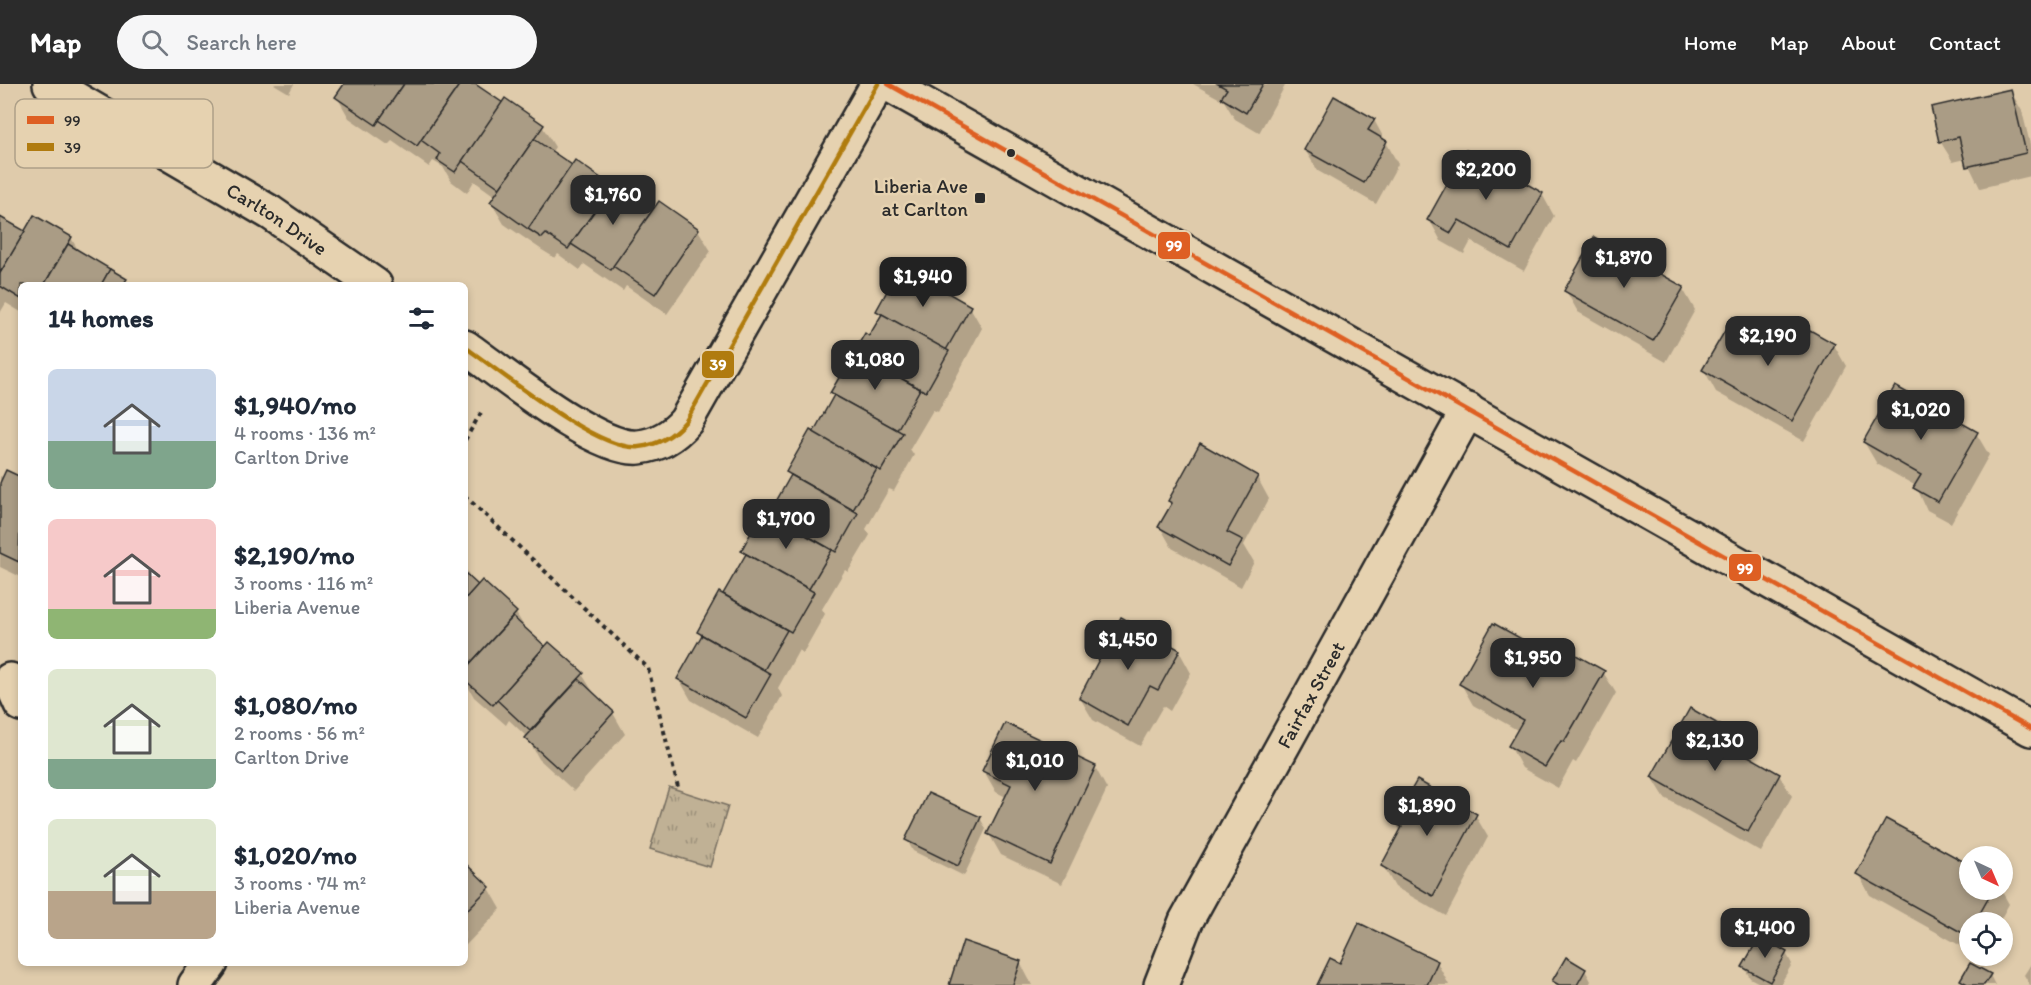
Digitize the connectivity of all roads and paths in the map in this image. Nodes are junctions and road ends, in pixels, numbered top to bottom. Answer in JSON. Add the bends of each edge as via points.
{"nodes":[{"id":1,"x":50,"y":84,"type":"edge"},
{"id":2,"x":878,"y":84,"type":"edge"},
{"id":3,"x":888,"y":84,"type":"edge"},
{"id":4,"x":76,"y":99,"type":"edge"},
{"id":5,"x":194,"y":168,"type":"edge"},
{"id":6,"x":371,"y":282,"type":"edge"},
{"id":7,"x":468,"y":349,"type":"edge"},
{"id":8,"x":1468,"y":410,"type":"junction"},
{"id":9,"x":468,"y":499,"type":"edge"},
{"id":10,"x":2031,"y":729,"type":"edge"},
{"id":11,"x":680,"y":791,"type":"dead end"},
{"id":12,"x":209,"y":966,"type":"edge"},
{"id":13,"x":195,"y":985,"type":"edge"},
{"id":14,"x":1161,"y":985,"type":"edge"}],
"edges":[{"from":1,"to":4,"type":"street","name":"Carlton Drive"},
{"from":2,"to":7,"type":"street","via":[[692,411],[675,434],[639,447],[617,445],[590,433]]},
{"from":3,"to":8,"type":"street"},
{"from":5,"to":6,"type":"street","name":"Carlton Drive","via":[[271,213]]},
{"from":8,"to":10,"type":"street"},
{"from":8,"to":14,"type":"street","name":"Fairfax Street","via":[[1186,921]]},
{"from":9,"to":11,"type":"path","via":[[648,668]]},
{"from":12,"to":13,"type":"street"}]}
